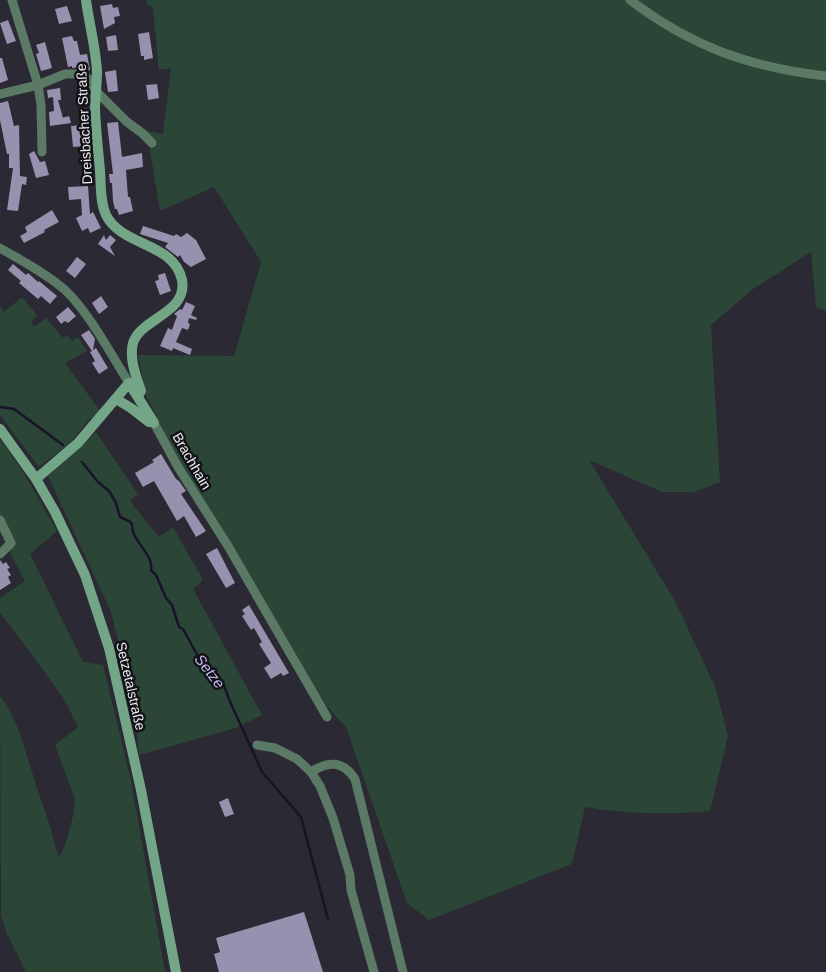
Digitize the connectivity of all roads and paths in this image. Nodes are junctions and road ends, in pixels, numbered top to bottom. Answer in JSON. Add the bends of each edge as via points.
{"nodes":[{"id":1,"x":12,"y":0,"type":"edge"},
{"id":2,"x":86,"y":0,"type":"edge"},
{"id":3,"x":630,"y":0,"type":"edge"},
{"id":4,"x":826,"y":76,"type":"edge"},
{"id":5,"x":38,"y":85,"type":"junction"},
{"id":6,"x":96,"y":91,"type":"junction"},
{"id":7,"x":0,"y":94,"type":"edge"},
{"id":8,"x":152,"y":143,"type":"dead end"},
{"id":9,"x":42,"y":152,"type":"dead end"},
{"id":10,"x":0,"y":248,"type":"edge"},
{"id":11,"x":129,"y":383,"type":"junction"},
{"id":12,"x":138,"y":396,"type":"junction"},
{"id":13,"x":116,"y":399,"type":"junction"},
{"id":14,"x":154,"y":423,"type":"junction"},
{"id":15,"x":0,"y":429,"type":"edge"},
{"id":16,"x":36,"y":479,"type":"junction"},
{"id":17,"x":0,"y":520,"type":"edge"},
{"id":18,"x":0,"y":554,"type":"edge"},
{"id":19,"x":327,"y":716,"type":"dead end"},
{"id":20,"x":257,"y":746,"type":"dead end"},
{"id":21,"x":310,"y":772,"type":"junction"},
{"id":22,"x":176,"y":972,"type":"edge"},
{"id":23,"x":374,"y":972,"type":"edge"},
{"id":24,"x":403,"y":972,"type":"edge"}],
"edges":[{"from":1,"to":5,"type":"street"},
{"from":2,"to":6,"type":"street","name":"Dreisbacher Straße","via":[[97,70]]},
{"from":3,"to":4,"type":"street","via":[[656,20],[714,50],[772,67]]},
{"from":5,"to":6,"type":"street","via":[[65,74],[79,74],[88,78]]},
{"from":5,"to":7,"type":"street"},
{"from":5,"to":9,"type":"street"},
{"from":6,"to":8,"type":"street"},
{"from":6,"to":12,"type":"street","name":"Dreisbacher Straße","via":[[102,199],[106,214],[119,231],[155,249],[175,264],[182,281],[180,297],[136,337],[133,344],[132,356],[141,391]]},
{"from":10,"to":11,"type":"street","name":"Brachhain","via":[[66,291],[87,317]]},
{"from":11,"to":12,"type":"street","name":"Brachhain"},
{"from":11,"to":13,"type":"street"},
{"from":12,"to":14,"type":"street","name":"Brachhain"},
{"from":13,"to":14,"type":"street"},
{"from":13,"to":16,"type":"street","via":[[78,443]]},
{"from":14,"to":19,"type":"street","name":"Brachhain"},
{"from":15,"to":16,"type":"street","name":"Setzetalstraße"},
{"from":16,"to":22,"type":"street","name":"Setzetalstraße","via":[[85,575],[109,648],[141,790]]},
{"from":17,"to":18,"type":"street","via":[[10,543]]},
{"from":20,"to":21,"type":"street","via":[[275,748],[297,759]]},
{"from":21,"to":23,"type":"street","via":[[320,786],[333,818]]},
{"from":21,"to":24,"type":"street","via":[[327,764],[338,765],[355,779]]}]}
